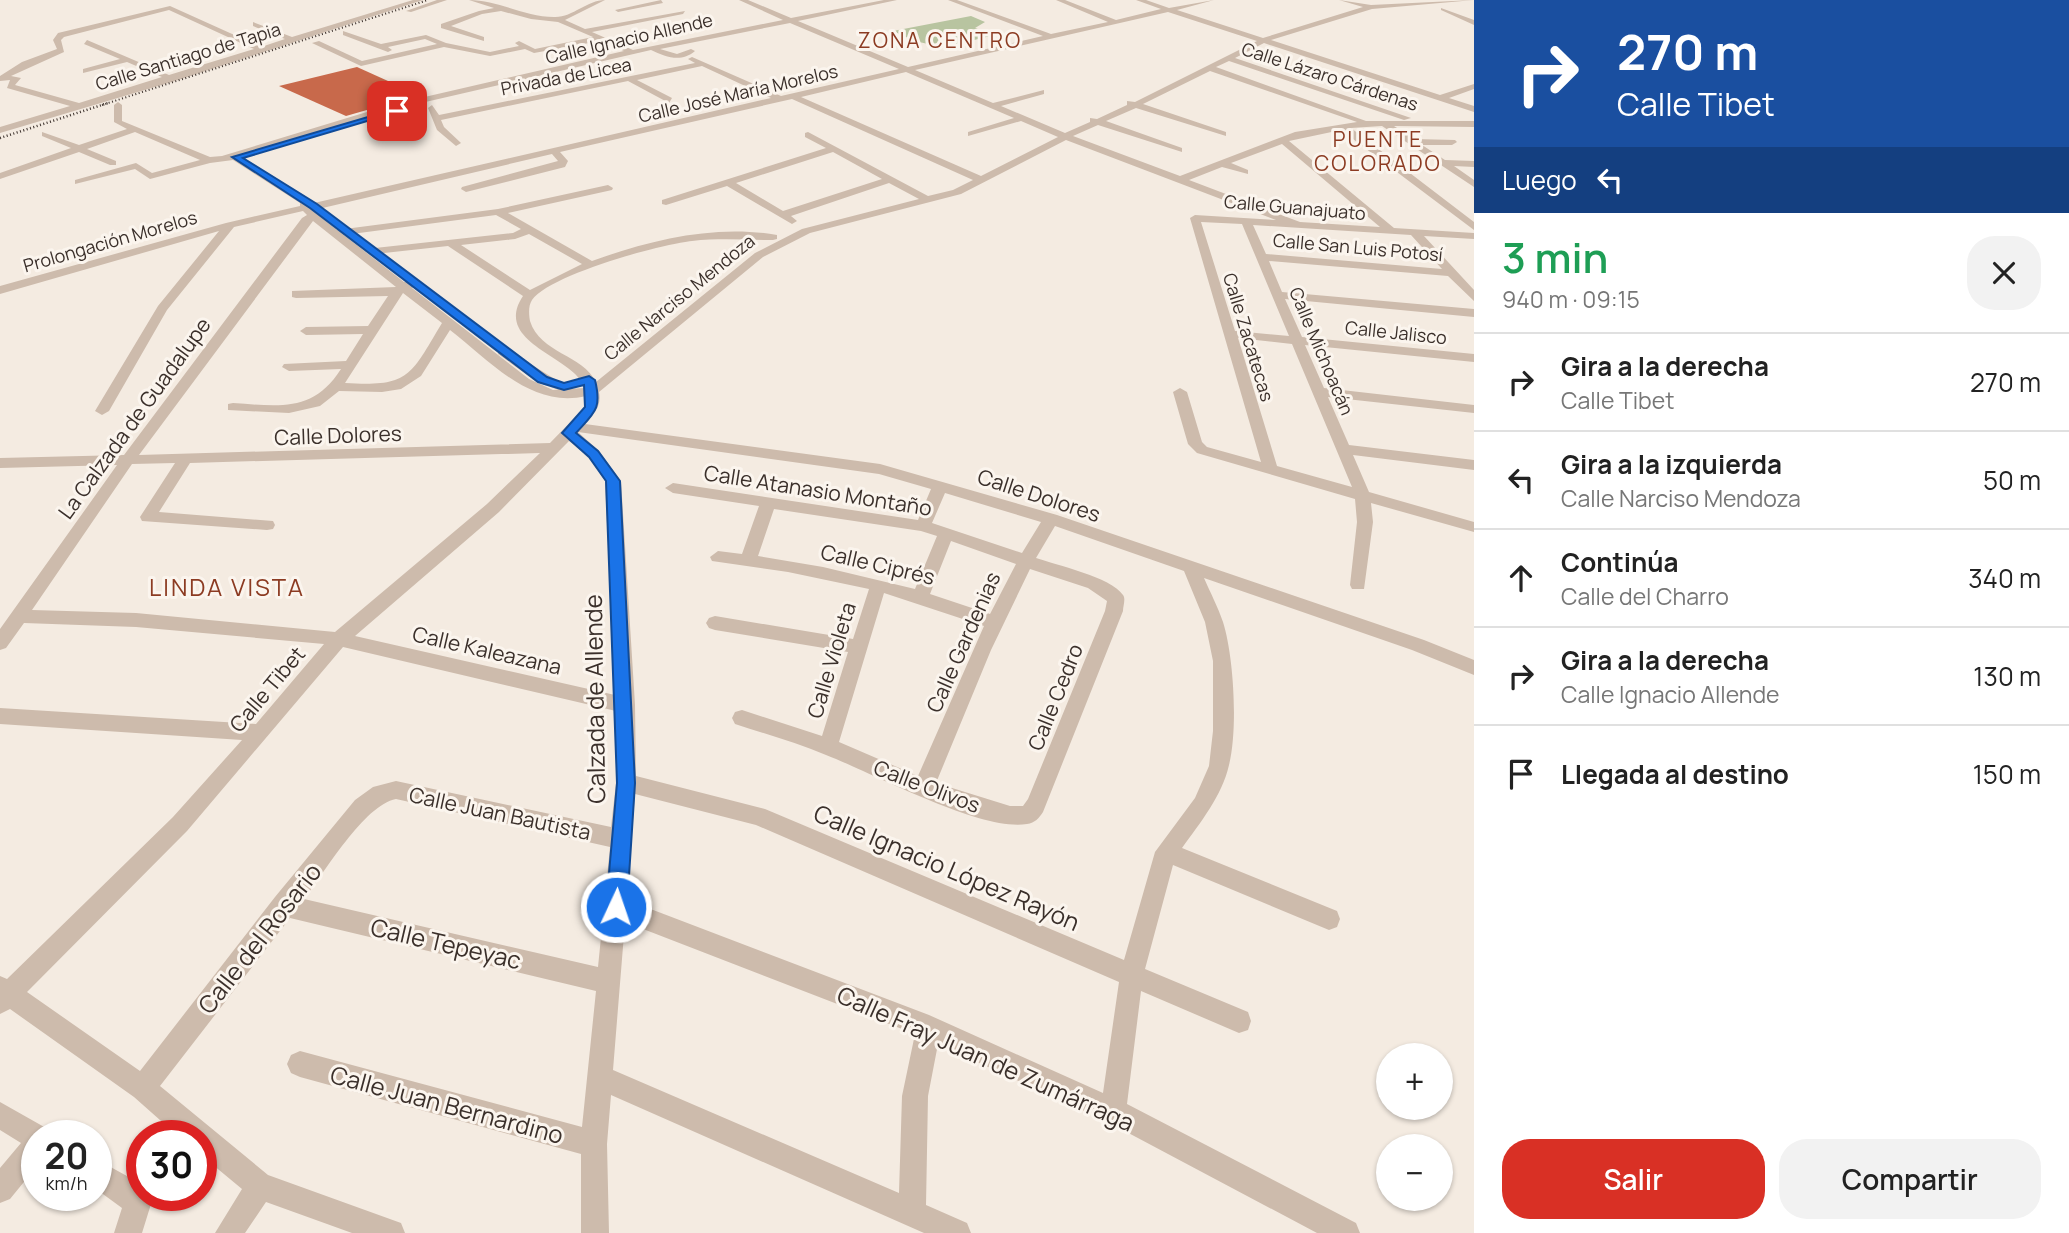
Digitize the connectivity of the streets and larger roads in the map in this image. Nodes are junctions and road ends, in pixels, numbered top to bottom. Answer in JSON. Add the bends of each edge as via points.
{"nodes":[{"id":1,"x":420,"y":0,"type":"edge"},
{"id":2,"x":444,"y":0,"type":"edge"},
{"id":3,"x":473,"y":0,"type":"edge"},
{"id":4,"x":602,"y":0,"type":"edge"},
{"id":5,"x":742,"y":0,"type":"edge"},
{"id":6,"x":894,"y":0,"type":"edge"},
{"id":7,"x":951,"y":0,"type":"edge"},
{"id":8,"x":1059,"y":0,"type":"edge"},
{"id":9,"x":1139,"y":0,"type":"edge"},
{"id":10,"x":1211,"y":0,"type":"edge"},
{"id":11,"x":1342,"y":0,"type":"edge"},
{"id":12,"x":1402,"y":0,"type":"edge"},
{"id":13,"x":1471,"y":0,"type":"edge"},
{"id":14,"x":659,"y":1,"type":"edge"},
{"id":15,"x":766,"y":3,"type":"dead end"},
{"id":16,"x":1418,"y":4,"type":"junction"},
{"id":17,"x":1449,"y":4,"type":"edge"},
{"id":18,"x":460,"y":5,"type":"dead end"},
{"id":19,"x":755,"y":5,"type":"junction"},
{"id":20,"x":1371,"y":7,"type":"junction"},
{"id":21,"x":627,"y":8,"type":"junction"},
{"id":22,"x":1474,"y":8,"type":"edge"},
{"id":23,"x":447,"y":9,"type":"dead end"},
{"id":24,"x":505,"y":9,"type":"junction"},
{"id":25,"x":1168,"y":9,"type":"junction"},
{"id":26,"x":618,"y":10,"type":"dead end"},
{"id":27,"x":580,"y":12,"type":"junction"},
{"id":28,"x":597,"y":14,"type":"dead end"},
{"id":29,"x":649,"y":18,"type":"junction"},
{"id":30,"x":608,"y":19,"type":"dead end"},
{"id":31,"x":559,"y":20,"type":"junction"},
{"id":32,"x":789,"y":20,"type":"junction"},
{"id":33,"x":408,"y":21,"type":"dead end"},
{"id":34,"x":1115,"y":22,"type":"junction"},
{"id":35,"x":1474,"y":23,"type":"edge"},
{"id":36,"x":256,"y":24,"type":"dead end"},
{"id":37,"x":620,"y":24,"type":"junction"},
{"id":38,"x":412,"y":30,"type":"dead end"},
{"id":39,"x":586,"y":31,"type":"junction"},
{"id":40,"x":346,"y":33,"type":"junction"},
{"id":41,"x":1049,"y":36,"type":"junction"},
{"id":42,"x":481,"y":38,"type":"dead end"},
{"id":43,"x":601,"y":38,"type":"junction"},
{"id":44,"x":292,"y":40,"type":"junction"},
{"id":45,"x":513,"y":40,"type":"dead end"},
{"id":46,"x":1264,"y":40,"type":"junction"},
{"id":47,"x":366,"y":41,"type":"junction"},
{"id":48,"x":87,"y":42,"type":"dead end"},
{"id":49,"x":674,"y":43,"type":"junction"},
{"id":50,"x":444,"y":46,"type":"junction"},
{"id":51,"x":379,"y":47,"type":"junction"},
{"id":52,"x":526,"y":47,"type":"junction"},
{"id":53,"x":652,"y":48,"type":"junction"},
{"id":54,"x":262,"y":50,"type":"junction"},
{"id":55,"x":632,"y":52,"type":"junction"},
{"id":56,"x":686,"y":55,"type":"junction"},
{"id":57,"x":401,"y":56,"type":"junction"},
{"id":58,"x":1228,"y":58,"type":"junction"},
{"id":59,"x":127,"y":60,"type":"junction"},
{"id":60,"x":702,"y":64,"type":"junction"},
{"id":61,"x":1210,"y":68,"type":"junction"},
{"id":62,"x":906,"y":70,"type":"junction"},
{"id":63,"x":97,"y":76,"type":"dead end"},
{"id":64,"x":1,"y":78,"type":"edge"},
{"id":65,"x":172,"y":79,"type":"junction"},
{"id":66,"x":631,"y":80,"type":"junction"},
{"id":67,"x":1474,"y":86,"type":"edge"},
{"id":68,"x":1041,"y":92,"type":"dead end"},
{"id":69,"x":793,"y":96,"type":"junction"},
{"id":70,"x":1441,"y":98,"type":"junction"},
{"id":71,"x":780,"y":99,"type":"junction"},
{"id":72,"x":669,"y":100,"type":"dead end"},
{"id":73,"x":430,"y":101,"type":"junction"},
{"id":74,"x":1131,"y":103,"type":"junction"},
{"id":75,"x":78,"y":105,"type":"junction"},
{"id":76,"x":118,"y":105,"type":"dead end"},
{"id":77,"x":992,"y":106,"type":"junction"},
{"id":78,"x":1474,"y":109,"type":"edge"},
{"id":79,"x":436,"y":118,"type":"junction"},
{"id":80,"x":1021,"y":118,"type":"junction"},
{"id":81,"x":1092,"y":120,"type":"junction"},
{"id":82,"x":1368,"y":123,"type":"junction"},
{"id":83,"x":1384,"y":123,"type":"junction"},
{"id":84,"x":1422,"y":123,"type":"junction"},
{"id":85,"x":1474,"y":124,"type":"edge"},
{"id":86,"x":3,"y":127,"type":"edge"},
{"id":87,"x":1342,"y":127,"type":"junction"},
{"id":88,"x":135,"y":129,"type":"junction"},
{"id":89,"x":46,"y":134,"type":"dead end"},
{"id":90,"x":971,"y":134,"type":"dead end"},
{"id":91,"x":1061,"y":134,"type":"junction"},
{"id":92,"x":1223,"y":134,"type":"dead end"},
{"id":93,"x":807,"y":135,"type":"dead end"},
{"id":94,"x":1282,"y":139,"type":"junction"},
{"id":95,"x":1412,"y":142,"type":"junction"},
{"id":96,"x":1452,"y":142,"type":"dead end"},
{"id":97,"x":456,"y":143,"type":"dead end"},
{"id":98,"x":81,"y":148,"type":"junction"},
{"id":99,"x":834,"y":149,"type":"junction"},
{"id":100,"x":1179,"y":150,"type":"dead end"},
{"id":101,"x":555,"y":152,"type":"junction"},
{"id":102,"x":230,"y":157,"type":"junction"},
{"id":103,"x":209,"y":160,"type":"junction"},
{"id":104,"x":113,"y":163,"type":"dead end"},
{"id":105,"x":1221,"y":163,"type":"junction"},
{"id":106,"x":1443,"y":163,"type":"junction"},
{"id":107,"x":1474,"y":164,"type":"edge"},
{"id":108,"x":0,"y":167,"type":"edge"},
{"id":109,"x":12,"y":172,"type":"junction"},
{"id":110,"x":1245,"y":172,"type":"dead end"},
{"id":111,"x":0,"y":176,"type":"edge"},
{"id":112,"x":977,"y":178,"type":"junction"},
{"id":113,"x":890,"y":179,"type":"junction"},
{"id":114,"x":1182,"y":179,"type":"junction"},
{"id":115,"x":79,"y":182,"type":"dead end"},
{"id":116,"x":729,"y":183,"type":"junction"},
{"id":117,"x":1474,"y":184,"type":"edge"},
{"id":118,"x":608,"y":188,"type":"dead end"},
{"id":119,"x":466,"y":189,"type":"dead end"},
{"id":120,"x":923,"y":197,"type":"junction"},
{"id":121,"x":666,"y":202,"type":"dead end"},
{"id":122,"x":311,"y":211,"type":"junction"},
{"id":123,"x":498,"y":212,"type":"junction"},
{"id":124,"x":783,"y":215,"type":"junction"},
{"id":125,"x":1195,"y":218,"type":"joint"},
{"id":126,"x":1246,"y":221,"type":"junction"},
{"id":127,"x":230,"y":225,"type":"junction"},
{"id":128,"x":1299,"y":225,"type":"junction"},
{"id":129,"x":1474,"y":227,"type":"edge"},
{"id":130,"x":803,"y":229,"type":"junction"},
{"id":131,"x":528,"y":230,"type":"junction"},
{"id":132,"x":342,"y":232,"type":"junction"},
{"id":133,"x":1393,"y":232,"type":"junction"},
{"id":134,"x":1416,"y":234,"type":"junction"},
{"id":135,"x":1474,"y":236,"type":"edge"},
{"id":136,"x":773,"y":237,"type":"junction"},
{"id":137,"x":450,"y":243,"type":"junction"},
{"id":138,"x":375,"y":251,"type":"junction"},
{"id":139,"x":1261,"y":257,"type":"junction"},
{"id":140,"x":592,"y":265,"type":"junction"},
{"id":141,"x":1452,"y":273,"type":"junction"},
{"id":142,"x":404,"y":287,"type":"junction"},
{"id":143,"x":0,"y":290,"type":"edge"},
{"id":144,"x":296,"y":294,"type":"dead end"},
{"id":145,"x":530,"y":295,"type":"junction"},
{"id":146,"x":1280,"y":295,"type":"junction"},
{"id":147,"x":1474,"y":297,"type":"edge"},
{"id":148,"x":1474,"y":313,"type":"edge"},
{"id":149,"x":449,"y":322,"type":"junction"},
{"id":150,"x":373,"y":330,"type":"junction"},
{"id":151,"x":306,"y":331,"type":"dead end"},
{"id":152,"x":1231,"y":334,"type":"junction"},
{"id":153,"x":1298,"y":340,"type":"junction"},
{"id":154,"x":494,"y":351,"type":"junction"},
{"id":155,"x":1474,"y":358,"type":"edge"},
{"id":156,"x":349,"y":365,"type":"junction"},
{"id":157,"x":289,"y":367,"type":"dead end"},
{"id":158,"x":574,"y":368,"type":"junction"},
{"id":159,"x":591,"y":385,"type":"junction"},
{"id":160,"x":336,"y":387,"type":"junction"},
{"id":161,"x":572,"y":391,"type":"junction"},
{"id":162,"x":1180,"y":392,"type":"dead end"},
{"id":163,"x":1319,"y":392,"type":"junction"},
{"id":164,"x":233,"y":407,"type":"dead end"},
{"id":165,"x":1474,"y":409,"type":"edge"},
{"id":166,"x":102,"y":411,"type":"dead end"},
{"id":167,"x":575,"y":426,"type":"junction"},
{"id":168,"x":551,"y":448,"type":"junction"},
{"id":169,"x":1343,"y":449,"type":"junction"},
{"id":170,"x":184,"y":460,"type":"junction"},
{"id":171,"x":127,"y":461,"type":"junction"},
{"id":172,"x":0,"y":463,"type":"edge"},
{"id":173,"x":1474,"y":465,"type":"edge"},
{"id":174,"x":1270,"y":467,"type":"junction"},
{"id":175,"x":940,"y":486,"type":"junction"},
{"id":176,"x":673,"y":488,"type":"dead end"},
{"id":177,"x":1363,"y":496,"type":"junction"},
{"id":178,"x":768,"y":503,"type":"junction"},
{"id":179,"x":1051,"y":519,"type":"junction"},
{"id":180,"x":267,"y":525,"type":"dead end"},
{"id":181,"x":923,"y":526,"type":"junction"},
{"id":182,"x":1474,"y":527,"type":"edge"},
{"id":183,"x":946,"y":533,"type":"junction"},
{"id":184,"x":718,"y":557,"type":"dead end"},
{"id":185,"x":1024,"y":559,"type":"junction"},
{"id":186,"x":748,"y":560,"type":"junction"},
{"id":187,"x":1191,"y":568,"type":"junction"},
{"id":188,"x":878,"y":586,"type":"junction"},
{"id":189,"x":1358,"y":586,"type":"dead end"},
{"id":190,"x":921,"y":594,"type":"junction"},
{"id":191,"x":1114,"y":594,"type":"joint"},
{"id":192,"x":19,"y":616,"type":"junction"},
{"id":193,"x":715,"y":623,"type":"dead end"},
{"id":194,"x":994,"y":623,"type":"junction"},
{"id":195,"x":339,"y":639,"type":"junction"},
{"id":196,"x":0,"y":643,"type":"edge"},
{"id":197,"x":858,"y":647,"type":"junction"},
{"id":198,"x":1474,"y":668,"type":"edge"},
{"id":199,"x":625,"y":705,"type":"junction"},
{"id":200,"x":0,"y":716,"type":"edge"},
{"id":201,"x":742,"y":718,"type":"dead end"},
{"id":202,"x":261,"y":733,"type":"junction"},
{"id":203,"x":828,"y":747,"type":"junction"},
{"id":204,"x":626,"y":783,"type":"junction"},
{"id":205,"x":924,"y":787,"type":"junction"},
{"id":206,"x":380,"y":793,"type":"joint"},
{"id":207,"x":1028,"y":815,"type":"joint"},
{"id":208,"x":620,"y":839,"type":"junction"},
{"id":209,"x":1166,"y":852,"type":"junction"},
{"id":210,"x":283,"y":905,"type":"junction"},
{"id":211,"x":616,"y":907,"type":"junction"},
{"id":212,"x":1329,"y":919,"type":"dead end"},
{"id":213,"x":1132,"y":974,"type":"junction"},
{"id":214,"x":609,"y":982,"type":"junction"},
{"id":215,"x":3,"y":994,"type":"edge"},
{"id":216,"x":1239,"y":1021,"type":"dead end"},
{"id":217,"x":929,"y":1027,"type":"junction"},
{"id":218,"x":300,"y":1064,"type":"dead end"},
{"id":219,"x":599,"y":1077,"type":"junction"},
{"id":220,"x":143,"y":1088,"type":"junction"},
{"id":221,"x":1113,"y":1111,"type":"junction"},
{"id":222,"x":0,"y":1115,"type":"edge"},
{"id":223,"x":180,"y":1120,"type":"edge"},
{"id":224,"x":21,"y":1128,"type":"edge"},
{"id":225,"x":593,"y":1144,"type":"junction"},
{"id":226,"x":217,"y":1151,"type":"edge"},
{"id":227,"x":21,"y":1164,"type":"edge"},
{"id":228,"x":112,"y":1182,"type":"edge"},
{"id":229,"x":261,"y":1186,"type":"junction"},
{"id":230,"x":0,"y":1189,"type":"edge"},
{"id":231,"x":912,"y":1211,"type":"junction"},
{"id":232,"x":128,"y":1233,"type":"edge"},
{"id":233,"x":229,"y":1233,"type":"edge"},
{"id":234,"x":391,"y":1233,"type":"edge"},
{"id":235,"x":595,"y":1233,"type":"edge"},
{"id":236,"x":957,"y":1233,"type":"edge"},
{"id":237,"x":1346,"y":1233,"type":"edge"}],
"edges":[{"from":1,"to":44,"type":"street","name":"Calle Santiago de Tapia"},
{"from":2,"to":40,"type":"street"},
{"from":3,"to":18,"type":"street"},
{"from":3,"to":24,"type":"street"},
{"from":4,"to":27,"type":"street"},
{"from":5,"to":19,"type":"street"},
{"from":6,"to":32,"type":"street","name":"Calle Ignacio Allende"},
{"from":7,"to":41,"type":"street"},
{"from":8,"to":34,"type":"street"},
{"from":9,"to":25,"type":"street"},
{"from":10,"to":25,"type":"street","name":"Calle José María Morelos"},
{"from":11,"to":20,"type":"street"},
{"from":12,"to":16,"type":"street"},
{"from":13,"to":17,"type":"street","name":"Calle Narciso Mendoza"},
{"from":14,"to":21,"type":"street"},
{"from":14,"to":29,"type":"street","via":[[686,13]]},
{"from":15,"to":19,"type":"street"},
{"from":16,"to":17,"type":"street","name":"Calle Narciso Mendoza"},
{"from":16,"to":20,"type":"street","name":"Calle Narciso Mendoza"},
{"from":17,"to":22,"type":"street"},
{"from":17,"to":35,"type":"street"},
{"from":19,"to":32,"type":"street"},
{"from":20,"to":46,"type":"street","name":"Calle Narciso Mendoza"},
{"from":21,"to":26,"type":"street"},
{"from":21,"to":29,"type":"street"},
{"from":23,"to":33,"type":"street"},
{"from":24,"to":31,"type":"street"},
{"from":24,"to":42,"type":"street","via":[[481,12],[444,26]]},
{"from":25,"to":34,"type":"street","name":"Calle José María Morelos"},
{"from":25,"to":46,"type":"street"},
{"from":27,"to":28,"type":"street"},
{"from":27,"to":31,"type":"street"},
{"from":29,"to":37,"type":"street"},
{"from":30,"to":37,"type":"street"},
{"from":31,"to":39,"type":"street"},
{"from":32,"to":49,"type":"street","name":"Calle Ignacio Allende"},
{"from":32,"to":62,"type":"street"},
{"from":34,"to":41,"type":"street","name":"Calle José María Morelos"},
{"from":36,"to":44,"type":"street"},
{"from":37,"to":39,"type":"street"},
{"from":38,"to":47,"type":"street"},
{"from":39,"to":43,"type":"street"},
{"from":40,"to":47,"type":"street"},
{"from":40,"to":57,"type":"street","via":[[317,43],[361,64]]},
{"from":41,"to":62,"type":"street","name":"Calle José María Morelos"},
{"from":43,"to":52,"type":"street","via":[[534,51]]},
{"from":43,"to":55,"type":"street"},
{"from":44,"to":54,"type":"street","name":"Calle Santiago de Tapia"},
{"from":45,"to":52,"type":"street"},
{"from":46,"to":58,"type":"street","name":"Calle Narciso Mendoza"},
{"from":46,"to":70,"type":"street"},
{"from":47,"to":51,"type":"street"},
{"from":48,"to":59,"type":"street"},
{"from":49,"to":53,"type":"street","name":"Calle Ignacio Allende"},
{"from":49,"to":56,"type":"street","via":[[691,51]]},
{"from":50,"to":51,"type":"street","via":[[426,37]]},
{"from":50,"to":52,"type":"street","via":[[490,54]]},
{"from":50,"to":57,"type":"street"},
{"from":51,"to":57,"type":"street"},
{"from":53,"to":55,"type":"street","name":"Calle Ignacio Allende"},
{"from":53,"to":56,"type":"street","via":[[670,56]]},
{"from":54,"to":64,"type":"street","via":[[170,8],[61,35],[57,40],[61,50]]},
{"from":54,"to":65,"type":"street","name":"Calle Santiago de Tapia"},
{"from":55,"to":73,"type":"street","name":"Calle Ignacio Allende"},
{"from":56,"to":60,"type":"street"},
{"from":58,"to":61,"type":"street","name":"Calle Narciso Mendoza"},
{"from":58,"to":84,"type":"street","name":"Calle Lázaro Cárdenas"},
{"from":59,"to":63,"type":"street","via":[[86,71]]},
{"from":59,"to":65,"type":"street"},
{"from":60,"to":66,"type":"street","name":"Privada de Licea"},
{"from":60,"to":71,"type":"street"},
{"from":61,"to":74,"type":"street","name":"Calle Narciso Mendoza"},
{"from":61,"to":82,"type":"street"},
{"from":62,"to":69,"type":"street","name":"Calle José María Morelos"},
{"from":62,"to":77,"type":"street"},
{"from":64,"to":75,"type":"street","via":[[17,78],[10,86]]},
{"from":65,"to":75,"type":"street","name":"Calle Santiago de Tapia"},
{"from":66,"to":72,"type":"street"},
{"from":66,"to":79,"type":"street","name":"Privada de Licea"},
{"from":67,"to":70,"type":"street"},
{"from":68,"to":77,"type":"street"},
{"from":69,"to":71,"type":"street","name":"Calle José María Morelos"},
{"from":69,"to":112,"type":"street"},
{"from":70,"to":78,"type":"street"},
{"from":71,"to":101,"type":"street","name":"Calle José María Morelos"},
{"from":73,"to":79,"type":"street"},
{"from":73,"to":102,"type":"street","name":"Calle Ignacio Allende"},
{"from":74,"to":81,"type":"street","name":"Calle Narciso Mendoza"},
{"from":74,"to":92,"type":"street"},
{"from":75,"to":86,"type":"street","name":"Calle Santiago de Tapia"},
{"from":76,"to":88,"type":"street","via":[[118,122]]},
{"from":77,"to":80,"type":"street"},
{"from":79,"to":97,"type":"street"},
{"from":80,"to":90,"type":"street"},
{"from":80,"to":91,"type":"street"},
{"from":81,"to":91,"type":"street","name":"Calle Narciso Mendoza"},
{"from":81,"to":100,"type":"street"},
{"from":82,"to":83,"type":"street"},
{"from":82,"to":87,"type":"street"},
{"from":83,"to":84,"type":"street"},
{"from":83,"to":95,"type":"street"},
{"from":84,"to":85,"type":"street"},
{"from":87,"to":94,"type":"street"},
{"from":87,"to":129,"type":"street"},
{"from":88,"to":98,"type":"street"},
{"from":88,"to":103,"type":"street"},
{"from":89,"to":98,"type":"street"},
{"from":91,"to":112,"type":"street","name":"Calle Narciso Mendoza"},
{"from":91,"to":114,"type":"street"},
{"from":93,"to":99,"type":"street"},
{"from":94,"to":105,"type":"street"},
{"from":94,"to":133,"type":"street"},
{"from":95,"to":96,"type":"street"},
{"from":95,"to":106,"type":"street"},
{"from":98,"to":104,"type":"street"},
{"from":98,"to":109,"type":"street"},
{"from":99,"to":113,"type":"street"},
{"from":99,"to":116,"type":"street"},
{"from":101,"to":119,"type":"street","via":[[562,165]]},
{"from":101,"to":122,"type":"street","name":"Calle José María Morelos"},
{"from":102,"to":103,"type":"street","name":"Calle Ignacio Allende"},
{"from":102,"to":122,"type":"street","name":"Calle Narciso Mendoza"},
{"from":103,"to":115,"type":"street","name":"Calle Ignacio Allende","via":[[150,177],[136,166]]},
{"from":105,"to":110,"type":"street"},
{"from":105,"to":114,"type":"street"},
{"from":106,"to":107,"type":"street"},
{"from":106,"to":117,"type":"street"},
{"from":108,"to":109,"type":"street"},
{"from":109,"to":111,"type":"street"},
{"from":112,"to":120,"type":"street","name":"Calle Narciso Mendoza"},
{"from":112,"to":130,"type":"street","name":"Calle Narciso Mendoza","via":[[937,199]]},
{"from":113,"to":120,"type":"street"},
{"from":113,"to":124,"type":"street"},
{"from":114,"to":128,"type":"street"},
{"from":116,"to":121,"type":"street"},
{"from":116,"to":124,"type":"street"},
{"from":118,"to":123,"type":"street"},
{"from":120,"to":130,"type":"street","name":"Calle Narciso Mendoza"},
{"from":122,"to":127,"type":"street","name":"Prolongación Morelos"},
{"from":122,"to":132,"type":"street","name":"Calle Narciso Mendoza"},
{"from":122,"to":171,"type":"street","name":"La Calzada de Guadalupe"},
{"from":123,"to":131,"type":"street"},
{"from":123,"to":132,"type":"street"},
{"from":124,"to":130,"type":"street"},
{"from":125,"to":126,"type":"street","name":"Calle Guanajuato"},
{"from":125,"to":152,"type":"street","name":"Calle Zacatecas"},
{"from":126,"to":128,"type":"street","name":"Calle Guanajuato"},
{"from":126,"to":139,"type":"street","name":"Calle Michoacán"},
{"from":127,"to":143,"type":"street","name":"Prolongación Morelos"},
{"from":127,"to":166,"type":"street","name":"Prolongación Morelos","via":[[162,309]]},
{"from":128,"to":133,"type":"street","name":"Calle Guanajuato"},
{"from":130,"to":136,"type":"street","name":"Calle Narciso Mendoza"},
{"from":130,"to":159,"type":"street","name":"Calle Narciso Mendoza","via":[[759,255]]},
{"from":131,"to":137,"type":"street","via":[[515,236]]},
{"from":131,"to":140,"type":"street"},
{"from":132,"to":138,"type":"street","name":"Calle Narciso Mendoza"},
{"from":132,"to":142,"type":"street","name":"Calle Narciso Mendoza"},
{"from":133,"to":134,"type":"street","name":"Calle Guanajuato"},
{"from":134,"to":135,"type":"street","name":"Calle Guanajuato"},
{"from":134,"to":141,"type":"street"},
{"from":136,"to":140,"type":"street","via":[[683,239]]},
{"from":136,"to":159,"type":"street","name":"Calle Narciso Mendoza","via":[[749,252]]},
{"from":137,"to":138,"type":"street"},
{"from":137,"to":145,"type":"street"},
{"from":138,"to":142,"type":"street","name":"Calle Narciso Mendoza"},
{"from":139,"to":141,"type":"street","name":"Calle San Luis Potosí"},
{"from":139,"to":146,"type":"street","name":"Calle Michoacán"},
{"from":140,"to":145,"type":"street"},
{"from":141,"to":147,"type":"street"},
{"from":142,"to":144,"type":"street"},
{"from":142,"to":149,"type":"street","name":"Calle Narciso Mendoza"},
{"from":142,"to":150,"type":"street"},
{"from":142,"to":154,"type":"street","name":"Calle Narciso Mendoza"},
{"from":145,"to":158,"type":"street","via":[[523,316],[529,332]]},
{"from":146,"to":148,"type":"street"},
{"from":146,"to":153,"type":"street","name":"Calle Michoacán"},
{"from":149,"to":154,"type":"street","name":"Calle Narciso Mendoza"},
{"from":149,"to":160,"type":"street","via":[[409,383],[388,390]]},
{"from":150,"to":151,"type":"street"},
{"from":150,"to":156,"type":"street"},
{"from":152,"to":153,"type":"street","name":"Calle Jalisco"},
{"from":152,"to":174,"type":"street","name":"Calle Zacatecas"},
{"from":153,"to":155,"type":"street","name":"Calle Jalisco"},
{"from":153,"to":163,"type":"street","name":"Calle Michoacán"},
{"from":154,"to":161,"type":"street","name":"Calle Narciso Mendoza","via":[[530,386],[550,394]]},
{"from":156,"to":157,"type":"street"},
{"from":156,"to":160,"type":"street"},
{"from":158,"to":159,"type":"street"},
{"from":158,"to":161,"type":"street"},
{"from":159,"to":161,"type":"street","name":"Calle Narciso Mendoza"},
{"from":159,"to":167,"type":"street","name":"Calle Tibet","via":[[591,408]]},
{"from":160,"to":164,"type":"street","via":[[325,399],[307,406]]},
{"from":161,"to":167,"type":"street"},
{"from":162,"to":174,"type":"street","via":[[1197,447]]},
{"from":163,"to":165,"type":"street"},
{"from":163,"to":169,"type":"street","name":"Calle Michoacán"},
{"from":167,"to":168,"type":"street","name":"Calle Tibet"},
{"from":167,"to":175,"type":"street","name":"Calle Dolores","via":[[852,463]]},
{"from":167,"to":199,"type":"street","name":"Calzada de Allende","via":[[613,481]]},
{"from":168,"to":170,"type":"street","name":"Calle Dolores"},
{"from":168,"to":195,"type":"street","name":"Calle Tibet","via":[[493,508]]},
{"from":169,"to":173,"type":"street"},
{"from":169,"to":177,"type":"street","name":"Calle Michoacán"},
{"from":170,"to":171,"type":"street","name":"Calle Dolores"},
{"from":170,"to":180,"type":"street","via":[[148,517]]},
{"from":171,"to":172,"type":"street","name":"Calle Dolores"},
{"from":171,"to":192,"type":"street","name":"La Calzada de Guadalupe"},
{"from":174,"to":177,"type":"street"},
{"from":175,"to":179,"type":"street","name":"Calle Dolores"},
{"from":175,"to":181,"type":"street"},
{"from":176,"to":178,"type":"street","name":"Calle Atanasio Montaño"},
{"from":177,"to":182,"type":"street"},
{"from":177,"to":189,"type":"street"},
{"from":178,"to":181,"type":"street","name":"Calle Atanasio Montaño"},
{"from":178,"to":186,"type":"street"},
{"from":179,"to":185,"type":"street","name":"Calle Gardenias"},
{"from":179,"to":187,"type":"street","name":"Calle Dolores"},
{"from":181,"to":183,"type":"street","name":"Calle Atanasio Montaño"},
{"from":183,"to":185,"type":"street","name":"Calle Atanasio Montaño"},
{"from":183,"to":190,"type":"street"},
{"from":184,"to":186,"type":"street","name":"Calle Ciprés"},
{"from":185,"to":191,"type":"street","name":"Calle Atanasio Montaño"},
{"from":185,"to":194,"type":"street","name":"Calle Gardenias"},
{"from":186,"to":188,"type":"street","name":"Calle Ciprés"},
{"from":187,"to":198,"type":"street","name":"Calle Dolores"},
{"from":187,"to":209,"type":"street","via":[[1214,622],[1223,731],[1213,783]]},
{"from":188,"to":190,"type":"street","name":"Calle Ciprés"},
{"from":188,"to":197,"type":"street","name":"Calle Violeta"},
{"from":190,"to":194,"type":"street","name":"Calle Ciprés"},
{"from":191,"to":207,"type":"street","name":"Calle Cedro","via":[[1114,611]]},
{"from":192,"to":195,"type":"street","name":"Calle Kaleazana","via":[[136,620]]},
{"from":192,"to":196,"type":"street","name":"La Calzada de Guadalupe"},
{"from":193,"to":197,"type":"street"},
{"from":194,"to":205,"type":"street","name":"Calle Gardenias"},
{"from":195,"to":199,"type":"street","name":"Calle Kaleazana"},
{"from":195,"to":202,"type":"street","name":"Calle Tibet"},
{"from":197,"to":203,"type":"street","name":"Calle Violeta"},
{"from":199,"to":204,"type":"street","name":"Calzada de Allende"},
{"from":200,"to":202,"type":"street"},
{"from":201,"to":203,"type":"street","name":"Calle Olivos"},
{"from":202,"to":215,"type":"street","name":"Calle Tibet","via":[[180,824]]},
{"from":203,"to":205,"type":"street","name":"Calle Olivos"},
{"from":204,"to":208,"type":"street","name":"Calzada de Allende"},
{"from":204,"to":213,"type":"street","name":"Calle Ignacio López Rayón","via":[[758,816]]},
{"from":205,"to":207,"type":"street","name":"Calle Olivos","via":[[1005,815]]},
{"from":206,"to":208,"type":"street","name":"Calle Juan Bautista","via":[[396,790]]},
{"from":206,"to":210,"type":"street","name":"Calle del Rosario","via":[[362,807]]},
{"from":208,"to":211,"type":"street","name":"Calzada de Allende"},
{"from":209,"to":212,"type":"street"},
{"from":209,"to":213,"type":"street"},
{"from":210,"to":214,"type":"street","name":"Calle Tepeyac"},
{"from":210,"to":220,"type":"street","name":"Calle del Rosario"},
{"from":211,"to":214,"type":"street","name":"Calzada de Allende"},
{"from":211,"to":217,"type":"street","name":"Calle Fray Juan de Zumárraga"},
{"from":213,"to":216,"type":"street","name":"Calle Ignacio López Rayón"},
{"from":213,"to":221,"type":"street"},
{"from":214,"to":219,"type":"street","name":"Calzada de Allende"},
{"from":215,"to":220,"type":"street"},
{"from":217,"to":221,"type":"street","name":"Calle Fray Juan de Zumárraga"},
{"from":217,"to":231,"type":"street","via":[[915,1096]]},
{"from":218,"to":225,"type":"street","name":"Calle Juan Bernardino"},
{"from":219,"to":225,"type":"street","name":"Calzada de Allende"},
{"from":219,"to":231,"type":"street"},
{"from":220,"to":223,"type":"street"},
{"from":221,"to":237,"type":"street","name":"Calle Fray Juan de Zumárraga"},
{"from":222,"to":224,"type":"street"},
{"from":225,"to":235,"type":"street","name":"Calzada de Allende"},
{"from":226,"to":229,"type":"street"},
{"from":227,"to":230,"type":"street"},
{"from":228,"to":232,"type":"street","via":[[137,1204]]},
{"from":229,"to":233,"type":"street"},
{"from":229,"to":234,"type":"street"},
{"from":231,"to":236,"type":"street"}]}
